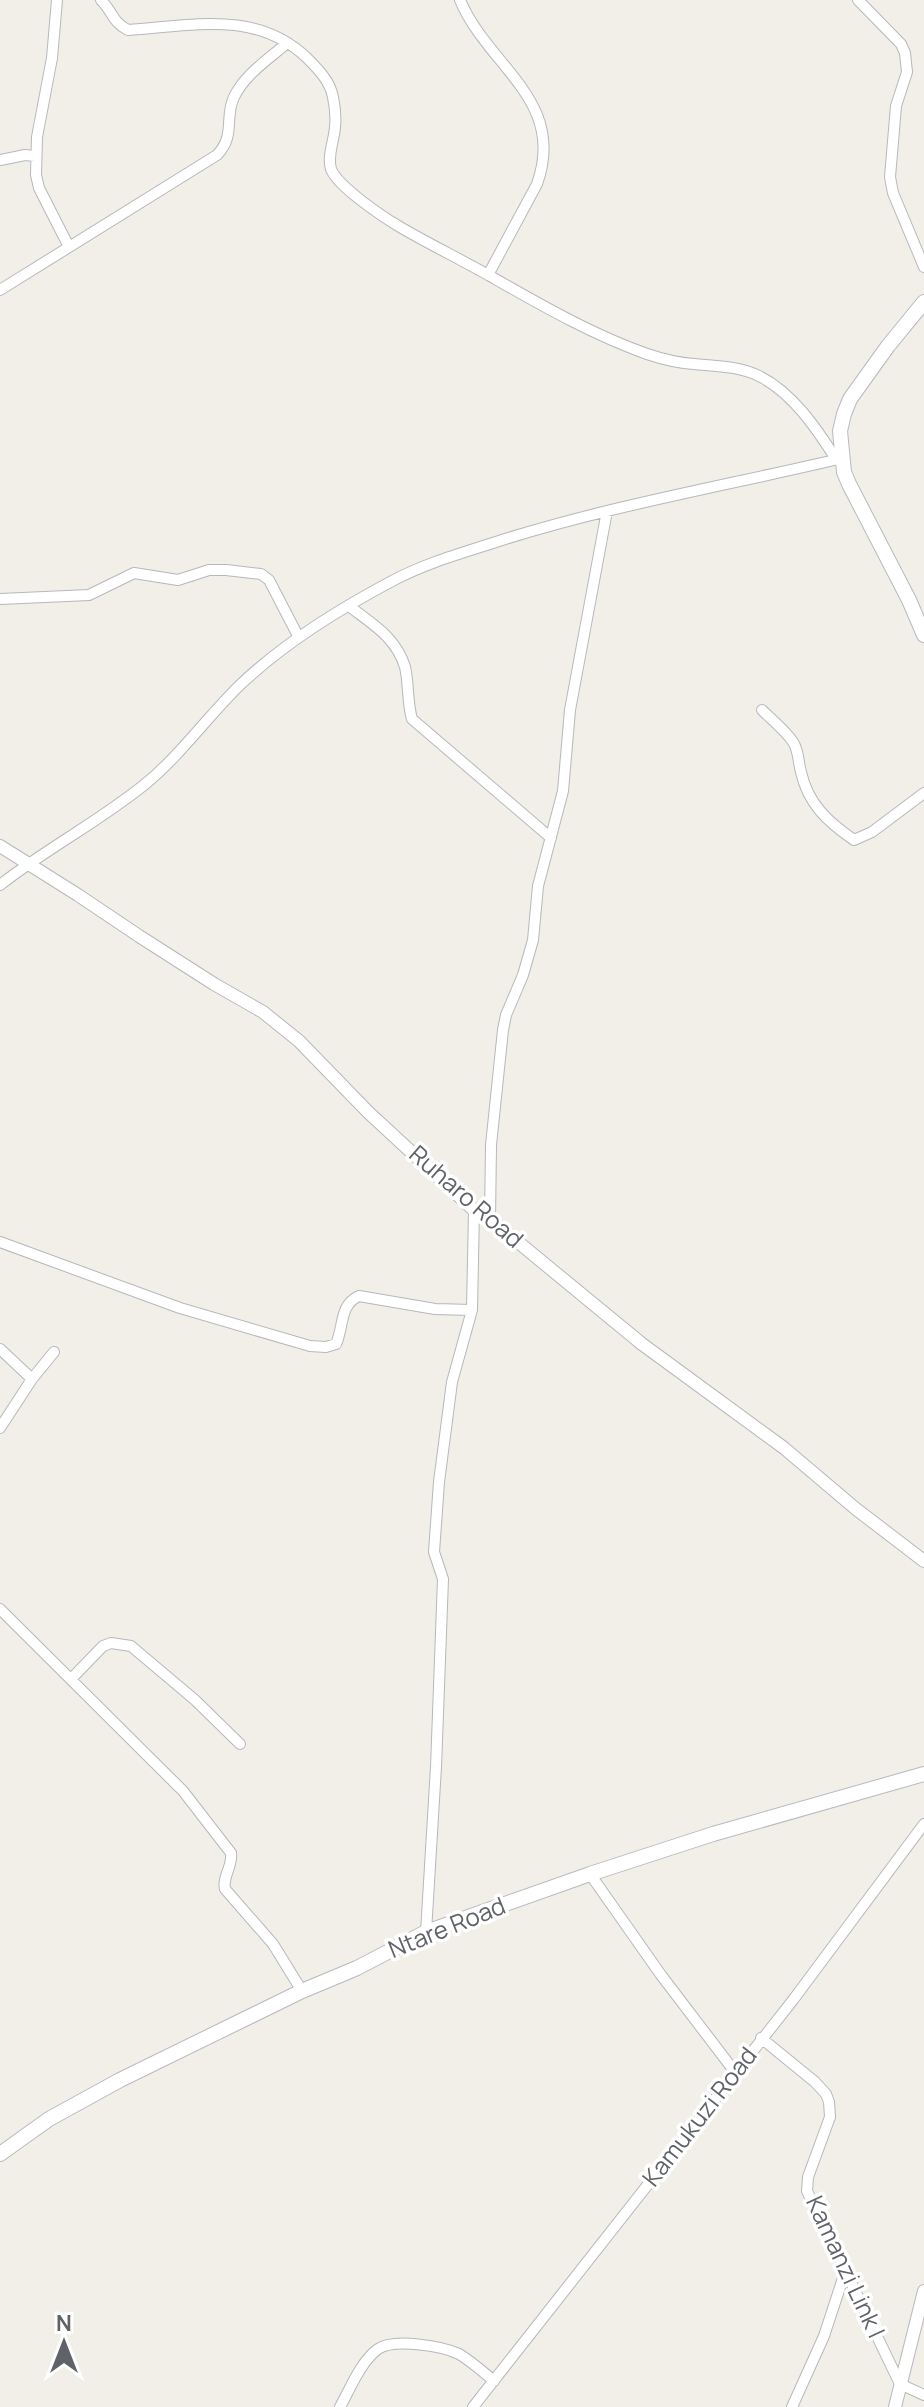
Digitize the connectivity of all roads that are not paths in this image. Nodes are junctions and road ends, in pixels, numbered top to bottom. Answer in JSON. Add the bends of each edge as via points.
{"nodes":[{"id":1,"x":57,"y":0,"type":"edge"},
{"id":2,"x":101,"y":0,"type":"edge"},
{"id":3,"x":460,"y":0,"type":"edge"},
{"id":4,"x":858,"y":0,"type":"edge"},
{"id":5,"x":287,"y":43,"type":"junction"},
{"id":6,"x":35,"y":156,"type":"junction"},
{"id":7,"x":0,"y":160,"type":"edge"},
{"id":8,"x":69,"y":247,"type":"junction"},
{"id":9,"x":924,"y":267,"type":"edge"},
{"id":10,"x":488,"y":275,"type":"junction"},
{"id":11,"x":0,"y":290,"type":"edge"},
{"id":12,"x":924,"y":302,"type":"edge"},
{"id":13,"x":839,"y":458,"type":"junction"},
{"id":14,"x":607,"y":511,"type":"junction"},
{"id":15,"x":0,"y":599,"type":"edge"},
{"id":16,"x":349,"y":606,"type":"junction"},
{"id":17,"x":924,"y":635,"type":"edge"},
{"id":18,"x":298,"y":636,"type":"junction"},
{"id":19,"x":762,"y":710,"type":"dead end"},
{"id":20,"x":924,"y":793,"type":"edge"},
{"id":21,"x":551,"y":838,"type":"junction"},
{"id":22,"x":0,"y":846,"type":"edge"},
{"id":23,"x":28,"y":863,"type":"junction"},
{"id":24,"x":0,"y":885,"type":"edge"},
{"id":25,"x":474,"y":1210,"type":"junction"},
{"id":26,"x":490,"y":1219,"type":"junction"},
{"id":27,"x":0,"y":1242,"type":"edge"},
{"id":28,"x":472,"y":1310,"type":"junction"},
{"id":29,"x":0,"y":1349,"type":"edge"},
{"id":30,"x":54,"y":1352,"type":"dead end"},
{"id":31,"x":32,"y":1379,"type":"junction"},
{"id":32,"x":0,"y":1428,"type":"edge"},
{"id":33,"x":924,"y":1561,"type":"edge"},
{"id":34,"x":0,"y":1609,"type":"edge"},
{"id":35,"x":72,"y":1678,"type":"junction"},
{"id":36,"x":240,"y":1744,"type":"dead end"},
{"id":37,"x":924,"y":1774,"type":"edge"},
{"id":38,"x":924,"y":1824,"type":"edge"},
{"id":39,"x":590,"y":1874,"type":"junction"},
{"id":40,"x":426,"y":1932,"type":"junction"},
{"id":41,"x":302,"y":1991,"type":"junction"},
{"id":42,"x":761,"y":2038,"type":"junction"},
{"id":43,"x":735,"y":2072,"type":"junction"},
{"id":44,"x":0,"y":2154,"type":"edge"},
{"id":45,"x":846,"y":2269,"type":"junction"},
{"id":46,"x":924,"y":2291,"type":"edge"},
{"id":47,"x":922,"y":2310,"type":"edge"},
{"id":48,"x":494,"y":2381,"type":"junction"},
{"id":49,"x":900,"y":2384,"type":"junction"},
{"id":50,"x":924,"y":2395,"type":"edge"},
{"id":51,"x":340,"y":2407,"type":"edge"},
{"id":52,"x":473,"y":2407,"type":"edge"},
{"id":53,"x":792,"y":2407,"type":"edge"},
{"id":54,"x":895,"y":2407,"type":"edge"}],
"edges":[{"from":1,"to":6,"type":"street"},
{"from":2,"to":5,"type":"street","via":[[116,24],[128,30],[226,23]]},
{"from":3,"to":10,"type":"street","via":[[539,115],[545,140],[537,184]]},
{"from":4,"to":9,"type":"street","via":[[905,53],[907,72],[896,106],[890,177]]},
{"from":5,"to":8,"type":"street","via":[[235,94],[229,138],[217,155]]},
{"from":5,"to":10,"type":"street","via":[[325,77],[333,95],[330,165],[338,180],[388,220]]},
{"from":6,"to":7,"type":"street"},
{"from":6,"to":8,"type":"street","via":[[39,188]]},
{"from":8,"to":11,"type":"street"},
{"from":10,"to":13,"type":"street","via":[[609,340],[658,358],[758,375],[790,399]]},
{"from":12,"to":13,"type":"main road","via":[[850,399]]},
{"from":13,"to":14,"type":"street"},
{"from":13,"to":17,"type":"main road"},
{"from":14,"to":16,"type":"street","via":[[428,565]]},
{"from":14,"to":21,"type":"street"},
{"from":15,"to":18,"type":"street","via":[[89,595],[134,573],[178,580],[209,570],[261,574]]},
{"from":16,"to":18,"type":"street"},
{"from":16,"to":21,"type":"street","via":[[396,647],[405,667],[412,719]]},
{"from":18,"to":23,"type":"street","via":[[240,685],[145,785]]},
{"from":19,"to":20,"type":"street","via":[[794,744],[818,811],[854,840]]},
{"from":21,"to":26,"type":"street","via":[[538,886],[533,940],[501,1042]]},
{"from":22,"to":23,"type":"street","name":"Ruharo Road"},
{"from":23,"to":24,"type":"street"},
{"from":23,"to":25,"type":"street","name":"Ruharo Road","via":[[282,1026]]},
{"from":25,"to":26,"type":"street","name":"Ruharo Road"},
{"from":25,"to":28,"type":"street"},
{"from":26,"to":33,"type":"street","name":"Ruharo Road","via":[[642,1344],[784,1448]]},
{"from":27,"to":28,"type":"street","via":[[180,1308],[310,1346],[336,1344],[343,1314],[359,1296]]},
{"from":28,"to":40,"type":"street","via":[[452,1382],[439,1482],[434,1552],[443,1594]]},
{"from":29,"to":31,"type":"street"},
{"from":30,"to":31,"type":"street"},
{"from":31,"to":32,"type":"street"},
{"from":34,"to":35,"type":"street"},
{"from":35,"to":36,"type":"street","via":[[103,1646],[131,1646]]},
{"from":35,"to":41,"type":"street","via":[[220,1836],[232,1861],[225,1889],[273,1944]]},
{"from":37,"to":39,"type":"main road","name":"Ntare Road"},
{"from":38,"to":42,"type":"street","name":"Kamukuzi Road"},
{"from":39,"to":40,"type":"main road","name":"Ntare Road"},
{"from":39,"to":43,"type":"street"},
{"from":40,"to":41,"type":"main road","name":"Ntare Road"},
{"from":41,"to":44,"type":"main road","name":"Ntare Road","via":[[69,2107]]},
{"from":42,"to":43,"type":"street","name":"Kamukuzi Road"},
{"from":42,"to":45,"type":"street","name":"Kamanzi Link I","via":[[826,2094],[830,2117],[807,2191]]},
{"from":43,"to":48,"type":"street","name":"Kamukuzi Road"},
{"from":45,"to":49,"type":"street","name":"Kamanzi Link I"},
{"from":45,"to":53,"type":"street"},
{"from":46,"to":47,"type":"street"},
{"from":47,"to":49,"type":"street"},
{"from":48,"to":51,"type":"street","via":[[448,2350],[391,2343],[367,2361]]},
{"from":48,"to":52,"type":"street","name":"Kamukuzi Road"},
{"from":49,"to":50,"type":"street"},
{"from":49,"to":54,"type":"street"}]}
